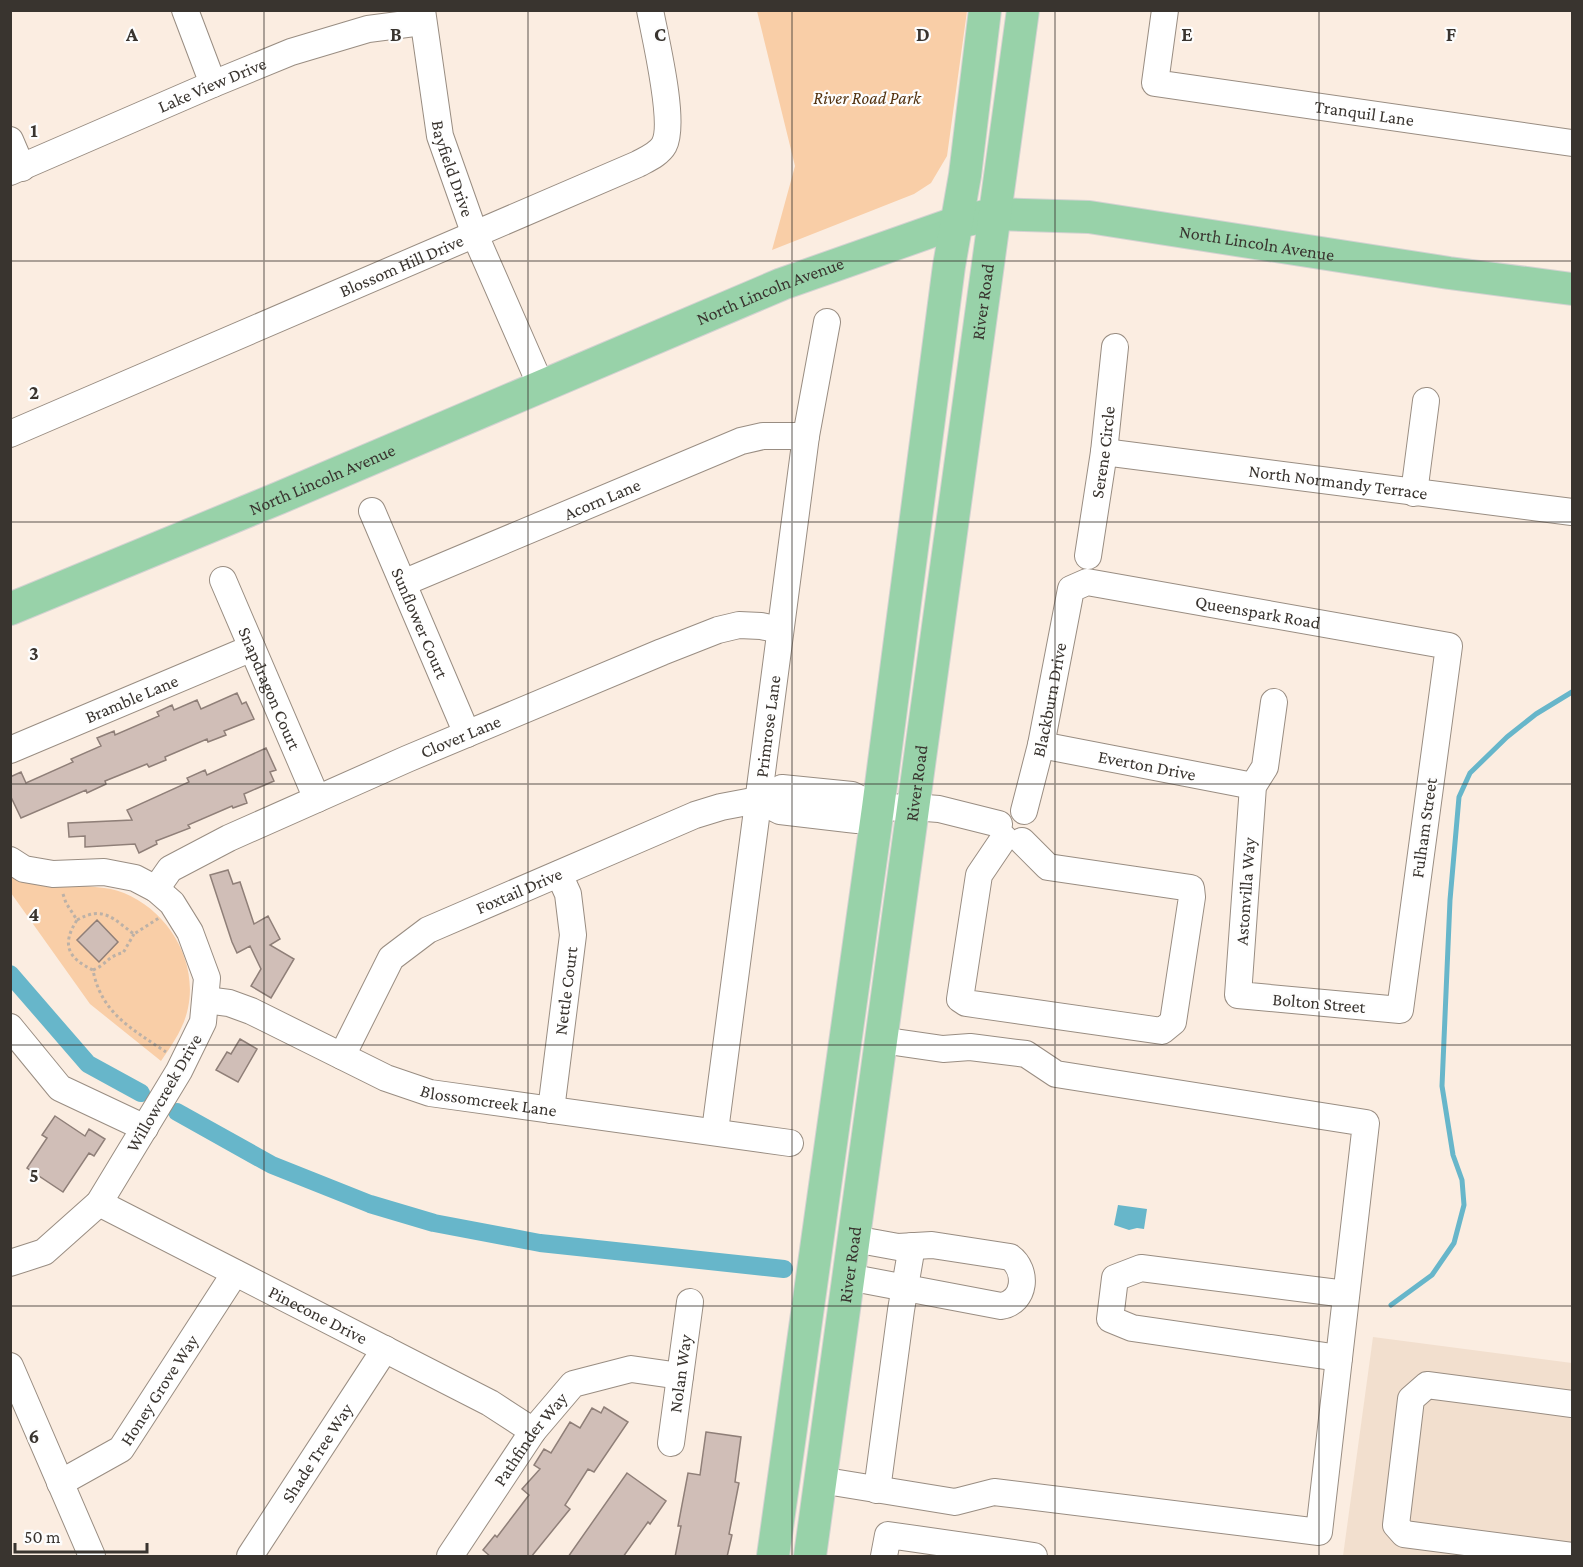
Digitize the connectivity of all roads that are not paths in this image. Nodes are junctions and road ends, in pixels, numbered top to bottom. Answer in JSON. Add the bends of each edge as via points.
{"nodes":[{"id":1,"x":185,"y":10,"type":"edge"},
{"id":2,"x":650,"y":10,"type":"edge"},
{"id":3,"x":985,"y":10,"type":"edge"},
{"id":4,"x":1023,"y":10,"type":"edge"},
{"id":5,"x":1165,"y":10,"type":"edge"},
{"id":6,"x":422,"y":16,"type":"edge"},
{"id":7,"x":213,"y":84,"type":"junction"},
{"id":8,"x":10,"y":140,"type":"edge"},
{"id":9,"x":1572,"y":143,"type":"edge"},
{"id":10,"x":16,"y":170,"type":"edge"},
{"id":11,"x":995,"y":214,"type":"junction"},
{"id":12,"x":958,"y":222,"type":"junction"},
{"id":13,"x":476,"y":235,"type":"junction"},
{"id":14,"x":1572,"y":289,"type":"edge"},
{"id":15,"x":827,"y":322,"type":"dead end"},
{"id":16,"x":1115,"y":347,"type":"dead end"},
{"id":17,"x":541,"y":386,"type":"junction"},
{"id":18,"x":1426,"y":401,"type":"dead end"},
{"id":19,"x":10,"y":434,"type":"edge"},
{"id":20,"x":806,"y":436,"type":"junction"},
{"id":21,"x":1104,"y":452,"type":"junction"},
{"id":22,"x":1414,"y":493,"type":"junction"},
{"id":23,"x":372,"y":511,"type":"dead end"},
{"id":24,"x":1572,"y":512,"type":"edge"},
{"id":25,"x":1088,"y":556,"type":"dead end"},
{"id":26,"x":223,"y":580,"type":"dead end"},
{"id":27,"x":403,"y":583,"type":"junction"},
{"id":28,"x":1071,"y":589,"type":"joint"},
{"id":29,"x":10,"y":609,"type":"edge"},
{"id":30,"x":780,"y":630,"type":"junction"},
{"id":31,"x":1449,"y":646,"type":"joint"},
{"id":32,"x":252,"y":648,"type":"junction"},
{"id":33,"x":1274,"y":702,"type":"dead end"},
{"id":34,"x":467,"y":734,"type":"junction"},
{"id":35,"x":1041,"y":745,"type":"junction"},
{"id":36,"x":10,"y":750,"type":"edge"},
{"id":37,"x":1253,"y":786,"type":"junction"},
{"id":38,"x":317,"y":799,"type":"junction"},
{"id":39,"x":758,"y":800,"type":"junction"},
{"id":40,"x":913,"y":807,"type":"junction"},
{"id":41,"x":878,"y":808,"type":"junction"},
{"id":42,"x":1008,"y":834,"type":"junction"},
{"id":43,"x":10,"y":860,"type":"edge"},
{"id":44,"x":560,"y":874,"type":"junction"},
{"id":45,"x":156,"y":889,"type":"junction"},
{"id":46,"x":1238,"y":995,"type":"joint"},
{"id":47,"x":206,"y":1000,"type":"junction"},
{"id":48,"x":1400,"y":1010,"type":"joint"},
{"id":49,"x":10,"y":1027,"type":"edge"},
{"id":50,"x":881,"y":1040,"type":"junction"},
{"id":51,"x":342,"y":1056,"type":"junction"},
{"id":52,"x":551,"y":1110,"type":"junction"},
{"id":53,"x":145,"y":1128,"type":"junction"},
{"id":54,"x":714,"y":1131,"type":"junction"},
{"id":55,"x":790,"y":1143,"type":"dead end"},
{"id":56,"x":99,"y":1203,"type":"junction"},
{"id":57,"x":854,"y":1239,"type":"junction"},
{"id":58,"x":912,"y":1246,"type":"junction"},
{"id":59,"x":10,"y":1263,"type":"edge"},
{"id":60,"x":235,"y":1273,"type":"junction"},
{"id":61,"x":849,"y":1277,"type":"junction"},
{"id":62,"x":905,"y":1288,"type":"junction"},
{"id":63,"x":1346,"y":1294,"type":"junction"},
{"id":64,"x":690,"y":1302,"type":"dead end"},
{"id":65,"x":385,"y":1350,"type":"junction"},
{"id":66,"x":1339,"y":1358,"type":"junction"},
{"id":67,"x":10,"y":1366,"type":"edge"},
{"id":68,"x":680,"y":1376,"type":"junction"},
{"id":69,"x":1572,"y":1404,"type":"edge"},
{"id":70,"x":533,"y":1431,"type":"junction"},
{"id":71,"x":671,"y":1443,"type":"dead end"},
{"id":72,"x":820,"y":1480,"type":"junction"},
{"id":73,"x":60,"y":1483,"type":"junction"},
{"id":74,"x":877,"y":1490,"type":"junction"},
{"id":75,"x":1572,"y":1556,"type":"edge"},
{"id":76,"x":92,"y":1557,"type":"edge"},
{"id":77,"x":250,"y":1557,"type":"edge"},
{"id":78,"x":450,"y":1557,"type":"edge"},
{"id":79,"x":773,"y":1557,"type":"edge"},
{"id":80,"x":810,"y":1557,"type":"edge"},
{"id":81,"x":884,"y":1557,"type":"edge"},
{"id":82,"x":1034,"y":1557,"type":"edge"}],
"edges":[{"from":1,"to":7,"type":"street"},
{"from":2,"to":13,"type":"street","name":"Blossom Hill Drive","via":[[667,116],[666,142],[661,149],[638,164]]},
{"from":3,"to":12,"type":"main road","name":"River Road"},
{"from":4,"to":11,"type":"main road","name":"River Road"},
{"from":5,"to":9,"type":"street","name":"Tranquil Lane","via":[[1155,82]]},
{"from":6,"to":7,"type":"street","name":"Lake View Drive","via":[[291,52]]},
{"from":6,"to":13,"type":"street","name":"Bayfield Drive","via":[[440,136]]},
{"from":7,"to":10,"type":"street","name":"Lake View Drive"},
{"from":8,"to":10,"type":"street"},
{"from":11,"to":12,"type":"main road","name":"North Lincoln Avenue"},
{"from":11,"to":14,"type":"main road","name":"North Lincoln Avenue","via":[[1089,217]]},
{"from":11,"to":40,"type":"main road","name":"River Road"},
{"from":12,"to":17,"type":"main road","name":"North Lincoln Avenue","via":[[782,284]]},
{"from":12,"to":41,"type":"main road","name":"River Road","via":[[947,278]]},
{"from":13,"to":17,"type":"street","name":"Bayfield Drive"},
{"from":13,"to":19,"type":"street","name":"Blossom Hill Drive"},
{"from":15,"to":20,"type":"street","name":"Primrose Lane"},
{"from":16,"to":21,"type":"street","name":"Serene Circle"},
{"from":17,"to":29,"type":"main road","name":"North Lincoln Avenue"},
{"from":18,"to":22,"type":"street"},
{"from":20,"to":27,"type":"street","name":"Acorn Lane","via":[[763,436],[741,441]]},
{"from":20,"to":30,"type":"street","name":"Primrose Lane"},
{"from":21,"to":22,"type":"street","name":"North Normandy Terrace"},
{"from":21,"to":25,"type":"street","name":"Serene Circle"},
{"from":22,"to":24,"type":"street","name":"North Normandy Terrace"},
{"from":23,"to":27,"type":"street","name":"Sunflower Court"},
{"from":26,"to":32,"type":"street","name":"Snapdragon Court"},
{"from":27,"to":34,"type":"street","name":"Sunflower Court"},
{"from":28,"to":31,"type":"street","name":"Queenspark Road","via":[[1088,582]]},
{"from":28,"to":35,"type":"street","name":"Blackburn Drive"},
{"from":30,"to":34,"type":"street","name":"Clover Lane","via":[[739,625],[718,630]]},
{"from":30,"to":39,"type":"street","name":"Primrose Lane"},
{"from":31,"to":48,"type":"street","name":"Fulham Street"},
{"from":32,"to":36,"type":"street","name":"Bramble Lane"},
{"from":32,"to":38,"type":"street","name":"Snapdragon Court"},
{"from":33,"to":37,"type":"street","via":[[1265,767]]},
{"from":34,"to":38,"type":"street","name":"Clover Lane"},
{"from":35,"to":37,"type":"street","name":"Everton Drive"},
{"from":35,"to":42,"type":"street","name":"Blackburn Drive","via":[[1024,811],[1015,808],[1003,814]]},
{"from":37,"to":46,"type":"street","name":"Astonvilla Way"},
{"from":38,"to":45,"type":"street","name":"Clover Lane","via":[[170,869]]},
{"from":39,"to":41,"type":"street","name":"Foxtail Drive","via":[[782,788],[816,803],[852,795]]},
{"from":39,"to":44,"type":"street","name":"Foxtail Drive","via":[[695,815]]},
{"from":39,"to":54,"type":"street","name":"Primrose Lane"},
{"from":40,"to":41,"type":"street"},
{"from":40,"to":42,"type":"street","via":[[939,809]]},
{"from":40,"to":50,"type":"main road","name":"River Road"},
{"from":41,"to":79,"type":"main road","name":"River Road"},
{"from":42,"to":42,"type":"street","via":[[979,875],[960,999],[966,1003],[1162,1031],[1173,1022],[1191,888],[1048,867]]},
{"from":43,"to":45,"type":"street","name":"Willowcreek Drive","via":[[24,869],[53,874],[104,872],[135,878]]},
{"from":44,"to":51,"type":"street","name":"Foxtail Drive","via":[[428,930],[391,958]]},
{"from":44,"to":52,"type":"street","name":"Nettle Court","via":[[568,894],[573,935]]},
{"from":45,"to":47,"type":"street","name":"Willowcreek Drive","via":[[172,903],[190,932],[207,978]]},
{"from":46,"to":48,"type":"street","name":"Bolton Street"},
{"from":47,"to":51,"type":"street","name":"Blossomcreek Lane","via":[[251,1011]]},
{"from":47,"to":53,"type":"street","name":"Willowcreek Drive","via":[[199,1032]]},
{"from":49,"to":53,"type":"street","via":[[60,1088]]},
{"from":50,"to":57,"type":"main road","name":"River Road"},
{"from":50,"to":63,"type":"street","via":[[1026,1054],[1056,1074],[1366,1123]]},
{"from":51,"to":52,"type":"street","name":"Blossomcreek Lane","via":[[386,1078],[430,1093]]},
{"from":52,"to":54,"type":"street","name":"Blossomcreek Lane"},
{"from":53,"to":56,"type":"street","name":"Willowcreek Drive"},
{"from":54,"to":55,"type":"street","name":"Blossomcreek Lane"},
{"from":56,"to":59,"type":"street","name":"Willowcreek Drive","via":[[44,1252]]},
{"from":56,"to":60,"type":"street","name":"Pinecone Drive"},
{"from":57,"to":58,"type":"street"},
{"from":57,"to":61,"type":"main road","name":"River Road"},
{"from":58,"to":62,"type":"street"},
{"from":58,"to":62,"type":"street","via":[[932,1245],[1010,1257],[1020,1269],[1021,1288],[1014,1301],[1001,1306]]},
{"from":60,"to":65,"type":"street","name":"Pinecone Drive"},
{"from":60,"to":73,"type":"street","name":"Honey Grove Way","via":[[121,1449]]},
{"from":61,"to":62,"type":"street"},
{"from":61,"to":72,"type":"main road","name":"River Road"},
{"from":62,"to":74,"type":"street"},
{"from":63,"to":66,"type":"street"},
{"from":63,"to":66,"type":"street","via":[[1141,1268],[1115,1278],[1111,1309],[1110,1319],[1132,1328]]},
{"from":64,"to":68,"type":"street","name":"Nolan Way"},
{"from":65,"to":70,"type":"street","name":"Pinecone Drive","via":[[490,1403]]},
{"from":65,"to":77,"type":"street","name":"Shade Tree Way"},
{"from":66,"to":74,"type":"street","via":[[1319,1532],[994,1492],[955,1502]]},
{"from":67,"to":73,"type":"street"},
{"from":68,"to":70,"type":"street","name":"Pathfinder Way","via":[[631,1369],[573,1384]]},
{"from":68,"to":71,"type":"street","name":"Nolan Way"},
{"from":69,"to":75,"type":"street","via":[[1427,1385],[1411,1399],[1396,1525],[1404,1534]]},
{"from":70,"to":78,"type":"street","name":"Pathfinder Way"},
{"from":72,"to":74,"type":"street"},
{"from":72,"to":80,"type":"main road","name":"River Road"},
{"from":73,"to":76,"type":"street"},
{"from":81,"to":82,"type":"street","via":[[888,1535]]}]}
